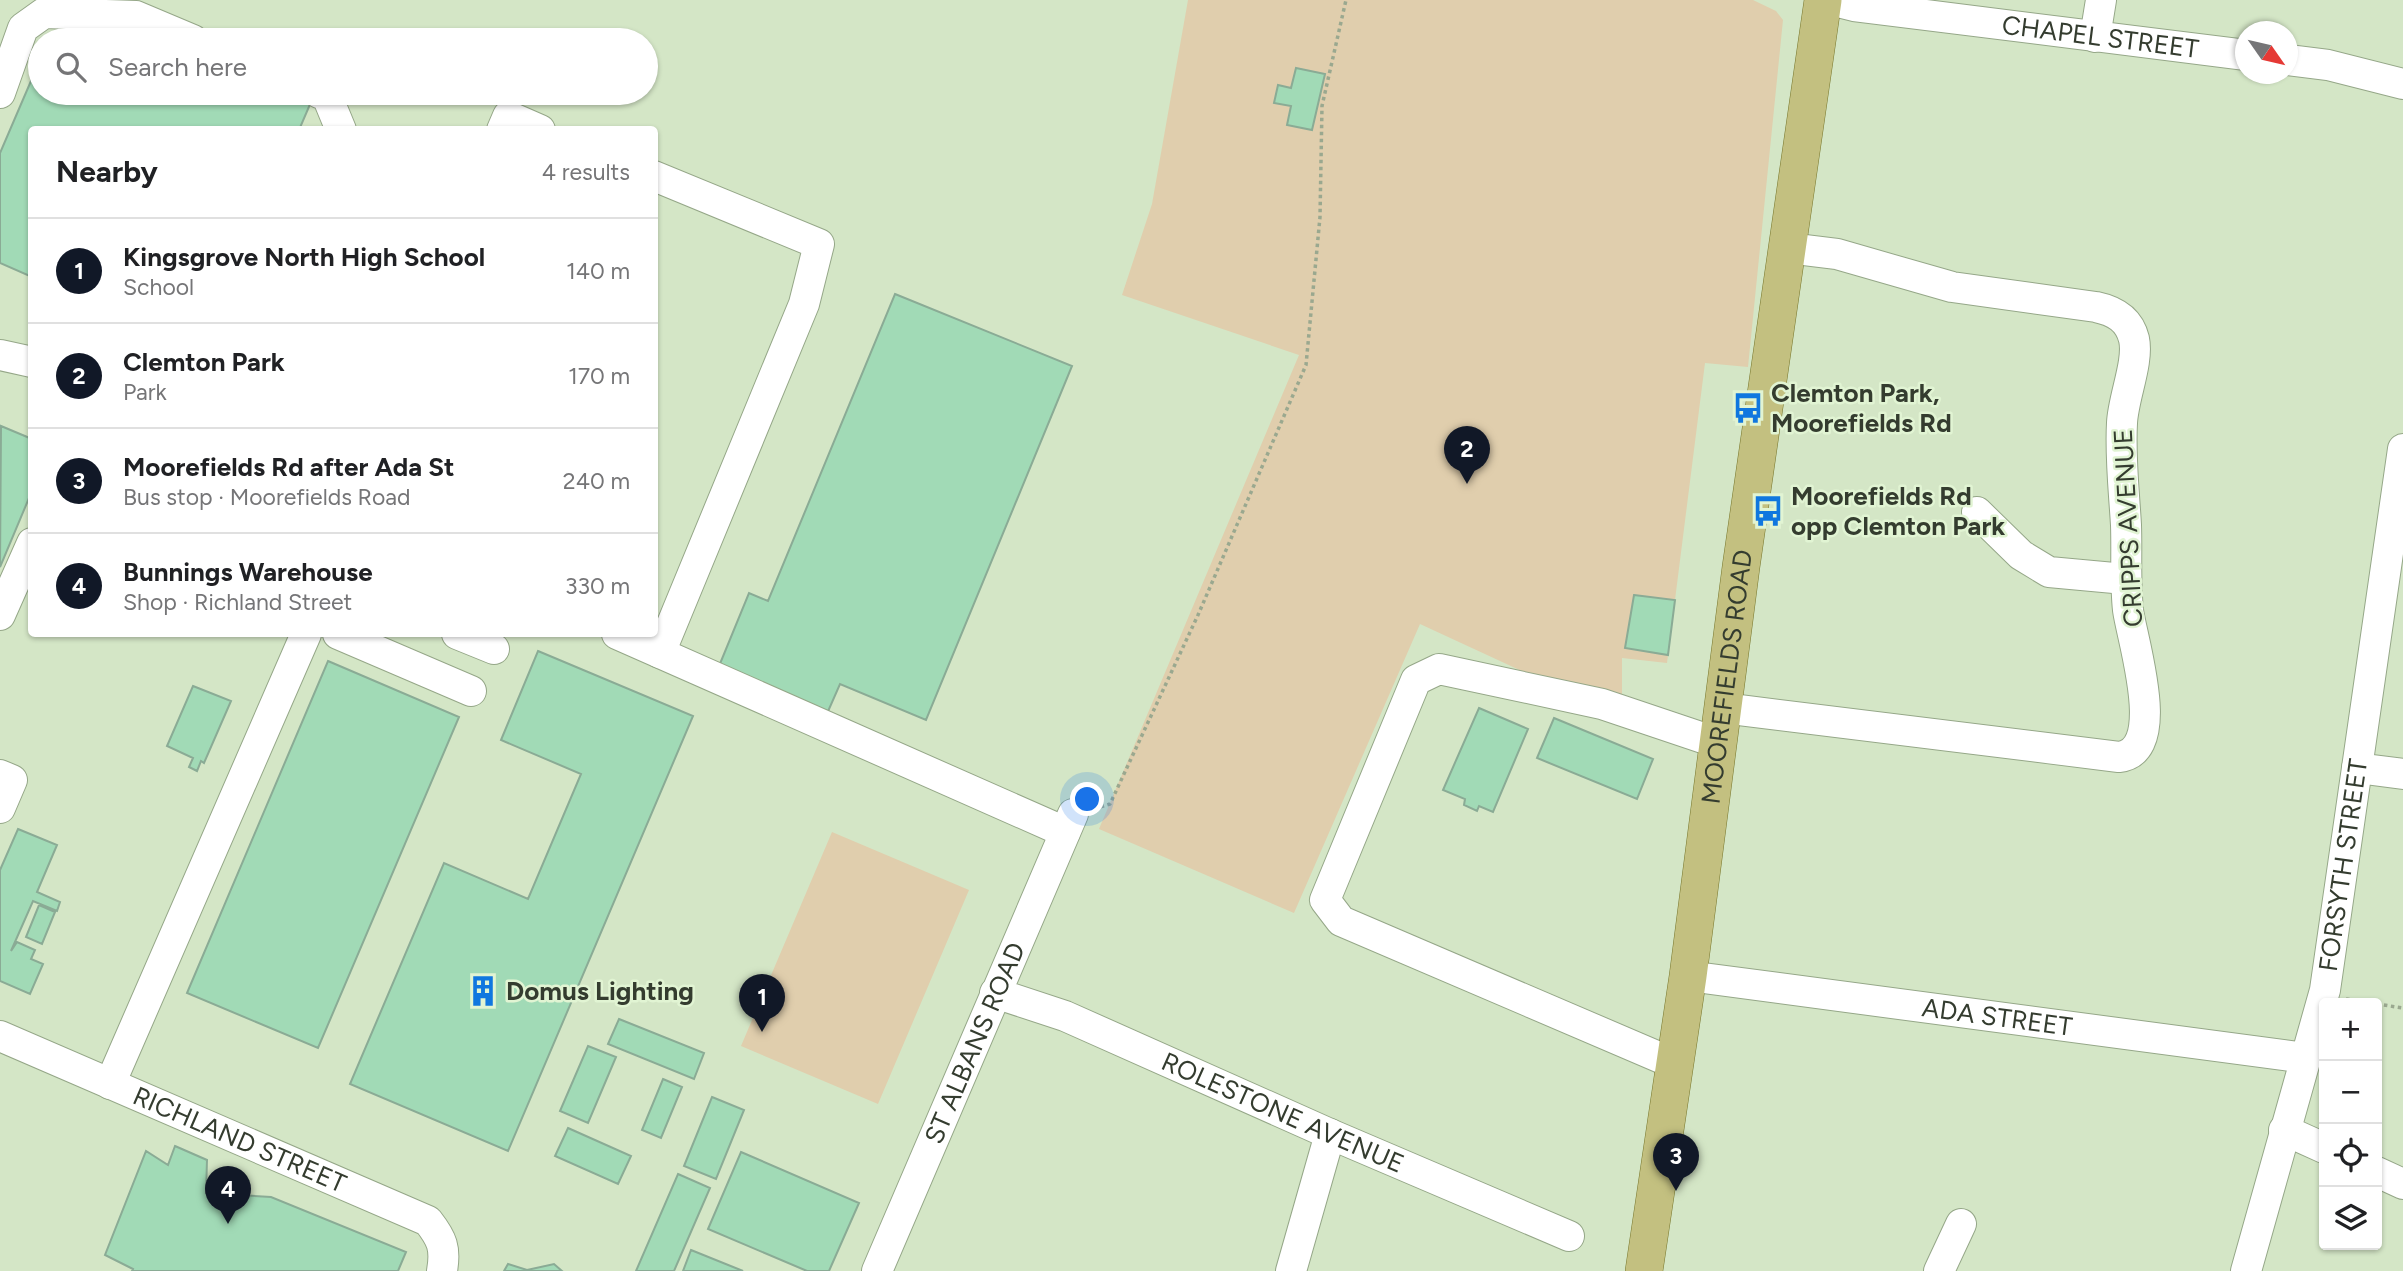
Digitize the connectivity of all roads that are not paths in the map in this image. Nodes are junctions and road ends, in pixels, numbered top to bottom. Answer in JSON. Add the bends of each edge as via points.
{"nodes":[{"id":1,"x":1823,"y":0,"type":"edge"},
{"id":2,"x":1830,"y":0,"type":"edge"},
{"id":3,"x":2101,"y":0,"type":"edge"},
{"id":4,"x":164,"y":28,"type":"edge"},
{"id":5,"x":2095,"y":37,"type":"junction"},
{"id":6,"x":2235,"y":54,"type":"edge"},
{"id":7,"x":2298,"y":61,"type":"edge"},
{"id":8,"x":2398,"y":69,"type":"edge"},
{"id":9,"x":0,"y":93,"type":"edge"},
{"id":10,"x":331,"y":105,"type":"edge"},
{"id":11,"x":339,"y":126,"type":"edge"},
{"id":12,"x":504,"y":126,"type":"edge"},
{"id":13,"x":531,"y":126,"type":"edge"},
{"id":14,"x":658,"y":178,"type":"edge"},
{"id":15,"x":1788,"y":248,"type":"junction"},
{"id":16,"x":0,"y":355,"type":"edge"},
{"id":17,"x":28,"y":361,"type":"edge"},
{"id":18,"x":2403,"y":450,"type":"edge"},
{"id":19,"x":2400,"y":494,"type":"edge"},
{"id":20,"x":1977,"y":512,"type":"dead end"},
{"id":21,"x":28,"y":551,"type":"edge"},
{"id":22,"x":2125,"y":579,"type":"junction"},
{"id":23,"x":0,"y":615,"type":"edge"},
{"id":24,"x":305,"y":637,"type":"edge"},
{"id":25,"x":345,"y":637,"type":"edge"},
{"id":26,"x":464,"y":637,"type":"edge"},
{"id":27,"x":624,"y":637,"type":"edge"},
{"id":28,"x":494,"y":649,"type":"dead end"},
{"id":29,"x":660,"y":653,"type":"junction"},
{"id":30,"x":471,"y":691,"type":"dead end"},
{"id":31,"x":1721,"y":726,"type":"junction"},
{"id":32,"x":2357,"y":768,"type":"junction"},
{"id":33,"x":2403,"y":774,"type":"edge"},
{"id":34,"x":0,"y":775,"type":"edge"},
{"id":35,"x":0,"y":808,"type":"edge"},
{"id":36,"x":1688,"y":976,"type":"junction"},
{"id":37,"x":995,"y":993,"type":"junction"},
{"id":38,"x":0,"y":1036,"type":"edge"},
{"id":39,"x":2306,"y":1058,"type":"junction"},
{"id":40,"x":1675,"y":1063,"type":"junction"},
{"id":41,"x":110,"y":1084,"type":"junction"},
{"id":42,"x":2284,"y":1130,"type":"junction"},
{"id":43,"x":1330,"y":1135,"type":"junction"},
{"id":44,"x":2319,"y":1146,"type":"edge"},
{"id":45,"x":2382,"y":1174,"type":"edge"},
{"id":46,"x":2403,"y":1184,"type":"edge"},
{"id":47,"x":1961,"y":1224,"type":"dead end"},
{"id":48,"x":1569,"y":1236,"type":"dead end"},
{"id":49,"x":442,"y":1271,"type":"edge"},
{"id":50,"x":877,"y":1271,"type":"edge"},
{"id":51,"x":1291,"y":1271,"type":"edge"},
{"id":52,"x":1644,"y":1271,"type":"edge"},
{"id":53,"x":1939,"y":1271,"type":"edge"},
{"id":54,"x":2246,"y":1271,"type":"edge"}],
"edges":[{"from":1,"to":15,"type":"main road","name":"MOOREFIELDS ROAD"},
{"from":2,"to":5,"type":"street","name":"CHAPEL STREET"},
{"from":3,"to":5,"type":"street"},
{"from":4,"to":9,"type":"street","via":[[136,16],[44,13],[23,28]]},
{"from":5,"to":6,"type":"street","name":"CHAPEL STREET"},
{"from":7,"to":8,"type":"street"},
{"from":10,"to":11,"type":"street"},
{"from":12,"to":13,"type":"street","via":[[508,116]]},
{"from":14,"to":29,"type":"street","via":[[819,244],[804,304]]},
{"from":15,"to":22,"type":"street","name":"CRIPPS AVENUE","via":[[1837,254],[1942,285],[2096,307],[2122,317],[2135,349],[2122,424]]},
{"from":15,"to":31,"type":"main road","name":"MOOREFIELDS ROAD"},
{"from":16,"to":17,"type":"street"},
{"from":18,"to":19,"type":"street","name":"FORSYTH STREET"},
{"from":19,"to":32,"type":"street","name":"FORSYTH STREET"},
{"from":20,"to":22,"type":"street","via":[[2021,555],[2049,572]]},
{"from":21,"to":23,"type":"street"},
{"from":22,"to":31,"type":"street","name":"CRIPPS AVENUE","via":[[2145,713],[2139,743],[2125,756]]},
{"from":24,"to":41,"type":"street"},
{"from":25,"to":30,"type":"street"},
{"from":26,"to":28,"type":"street"},
{"from":27,"to":29,"type":"street"},
{"from":29,"to":37,"type":"street","name":"ST ALBANS ROAD","via":[[1069,823]]},
{"from":31,"to":36,"type":"main road","name":"MOOREFIELDS ROAD"},
{"from":31,"to":40,"type":"street","name":"CRIPPS AVENUE","via":[[1439,669],[1416,680],[1325,900],[1341,921]]},
{"from":32,"to":33,"type":"street"},
{"from":32,"to":39,"type":"street","name":"FORSYTH STREET","via":[[2325,990]]},
{"from":34,"to":35,"type":"street","via":[[12,780]]},
{"from":36,"to":39,"type":"street","name":"ADA STREET"},
{"from":36,"to":40,"type":"main road","name":"MOOREFIELDS ROAD"},
{"from":37,"to":43,"type":"street","name":"ROLESTONE AVENUE","via":[[1065,1016]]},
{"from":37,"to":50,"type":"street","name":"ST ALBANS ROAD"},
{"from":38,"to":41,"type":"street","name":"RICHLAND STREET"},
{"from":39,"to":42,"type":"street","name":"FORSYTH STREET"},
{"from":40,"to":52,"type":"main road","name":"MOOREFIELDS ROAD"},
{"from":41,"to":49,"type":"street","name":"RICHLAND STREET","via":[[428,1221],[445,1254]]},
{"from":42,"to":44,"type":"street"},
{"from":42,"to":54,"type":"street","name":"FORSYTH STREET"},
{"from":43,"to":48,"type":"street","name":"ROLESTONE AVENUE"},
{"from":43,"to":51,"type":"street"},
{"from":45,"to":46,"type":"street"},
{"from":47,"to":53,"type":"street"}]}
